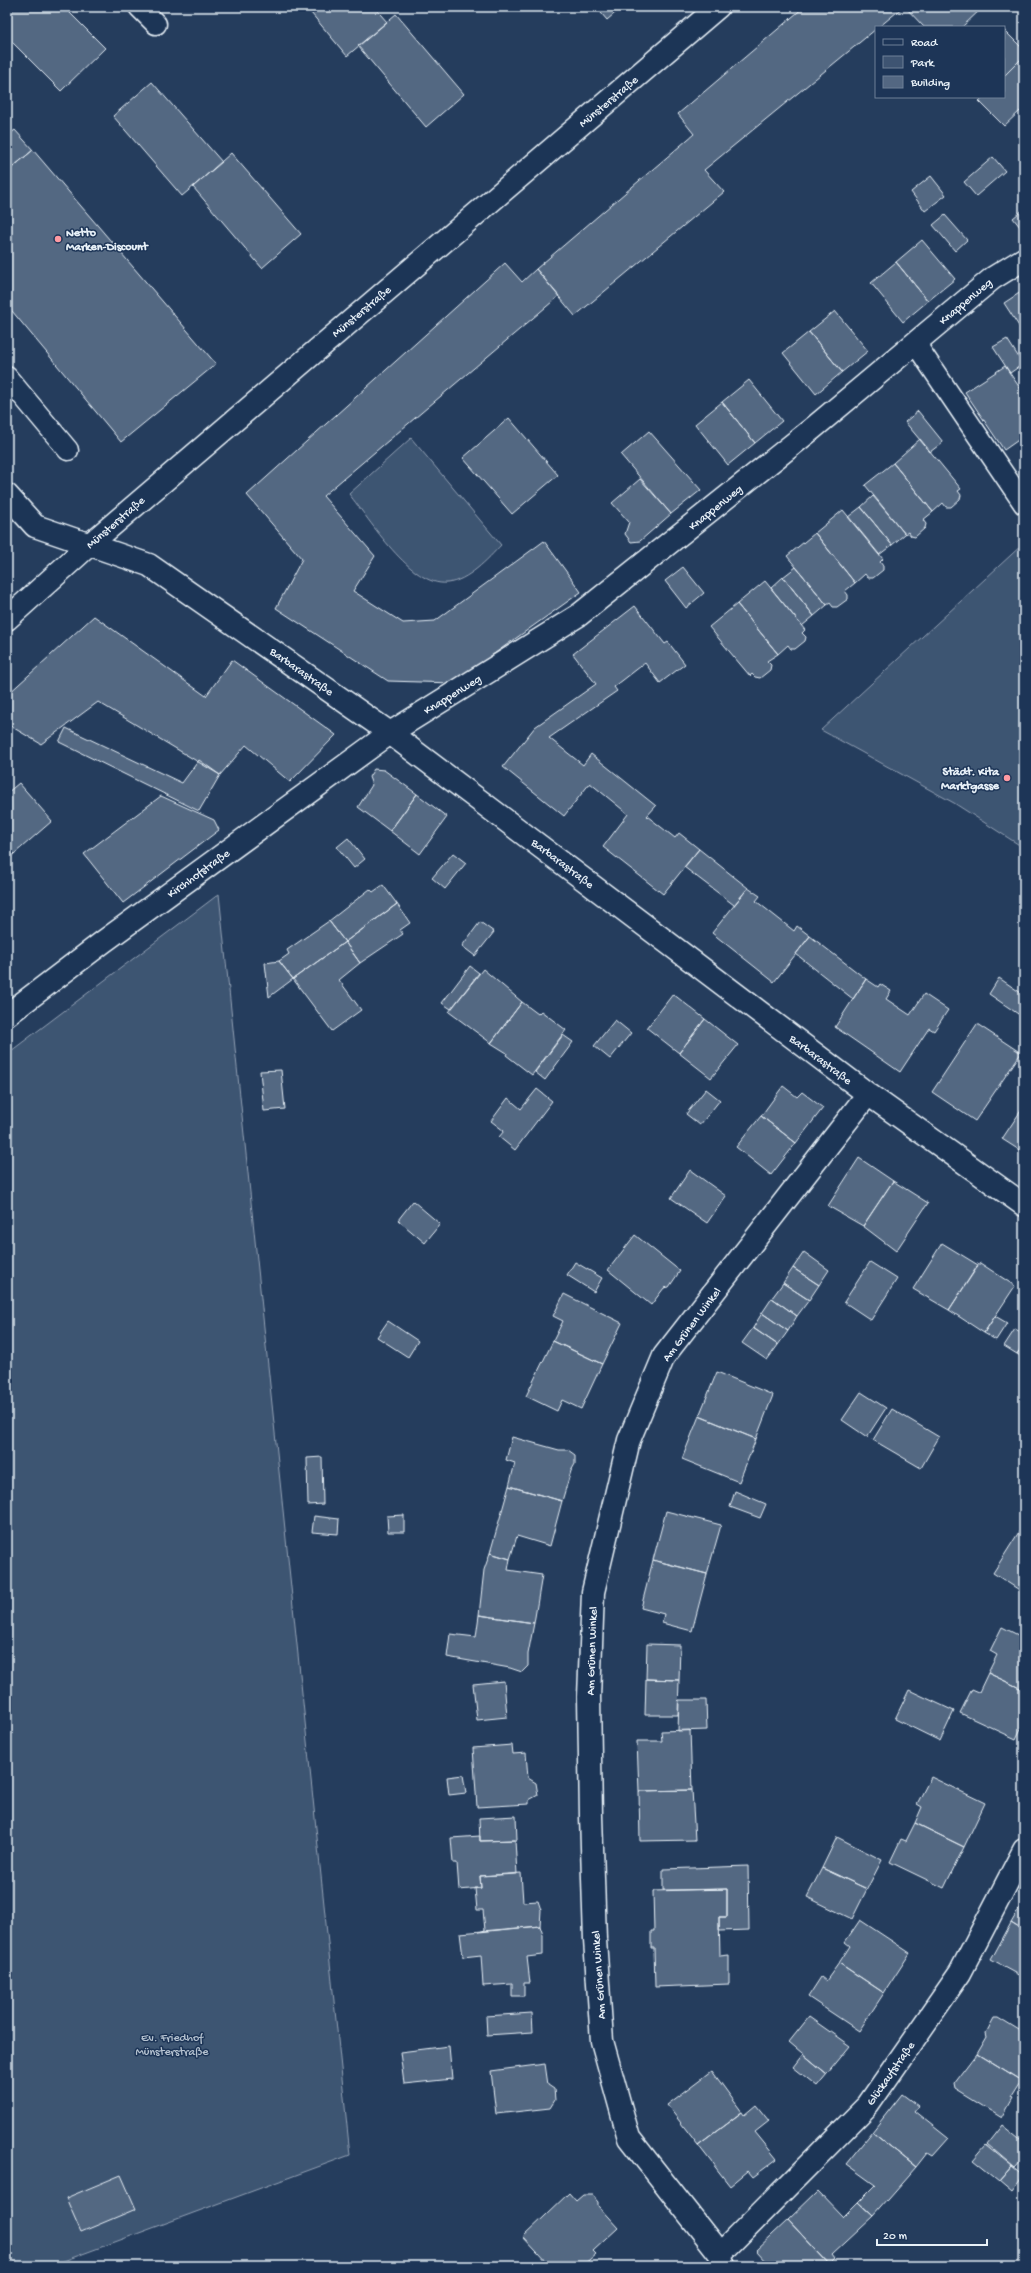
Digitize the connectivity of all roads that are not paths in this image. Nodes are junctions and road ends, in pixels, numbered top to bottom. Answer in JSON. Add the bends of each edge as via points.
{"nodes":[{"id":1,"x":139,"y":7,"type":"edge"},
{"id":2,"x":718,"y":7,"type":"edge"},
{"id":3,"x":156,"y":24,"type":"dead end"},
{"id":4,"x":1024,"y":259,"type":"edge"},
{"id":5,"x":915,"y":344,"type":"junction"},
{"id":6,"x":7,"y":377,"type":"edge"},
{"id":7,"x":68,"y":450,"type":"dead end"},
{"id":8,"x":7,"y":495,"type":"edge"},
{"id":9,"x":1024,"y":504,"type":"edge"},
{"id":10,"x":89,"y":544,"type":"junction"},
{"id":11,"x":7,"y":619,"type":"edge"},
{"id":12,"x":390,"y":733,"type":"junction"},
{"id":13,"x":7,"y":1015,"type":"edge"},
{"id":14,"x":868,"y":1094,"type":"junction"},
{"id":15,"x":1024,"y":1205,"type":"edge"},
{"id":16,"x":1024,"y":1850,"type":"edge"},
{"id":17,"x":722,"y":2260,"type":"edge"}],
"edges":[{"from":1,"to":3,"type":"lane"},
{"from":2,"to":10,"type":"street","name":"Münsterstraße"},
{"from":4,"to":5,"type":"street","name":"Knappenweg","via":[[993,278]]},
{"from":5,"to":9,"type":"lane"},
{"from":5,"to":12,"type":"street","name":"Knappenweg","via":[[579,615]]},
{"from":6,"to":7,"type":"lane"},
{"from":8,"to":10,"type":"street","name":"Barbarastraße","via":[[35,526]]},
{"from":10,"to":11,"type":"street","name":"Münsterstraße"},
{"from":10,"to":12,"type":"street","name":"Barbarastraße","via":[[149,565]]},
{"from":12,"to":13,"type":"street","name":"Kirchhofstraße"},
{"from":12,"to":14,"type":"street","name":"Barbarastraße"},
{"from":14,"to":15,"type":"street","name":"Barbarastraße"},
{"from":14,"to":17,"type":"street","name":"Am Grünen Winkel","via":[[664,1356],[629,1440],[593,1592],[589,1696],[591,1808],[595,1940],[602,2042],[629,2138]]},
{"from":16,"to":17,"type":"street","name":"Glückaufstraße","via":[[960,1973],[868,2105]]}]}
